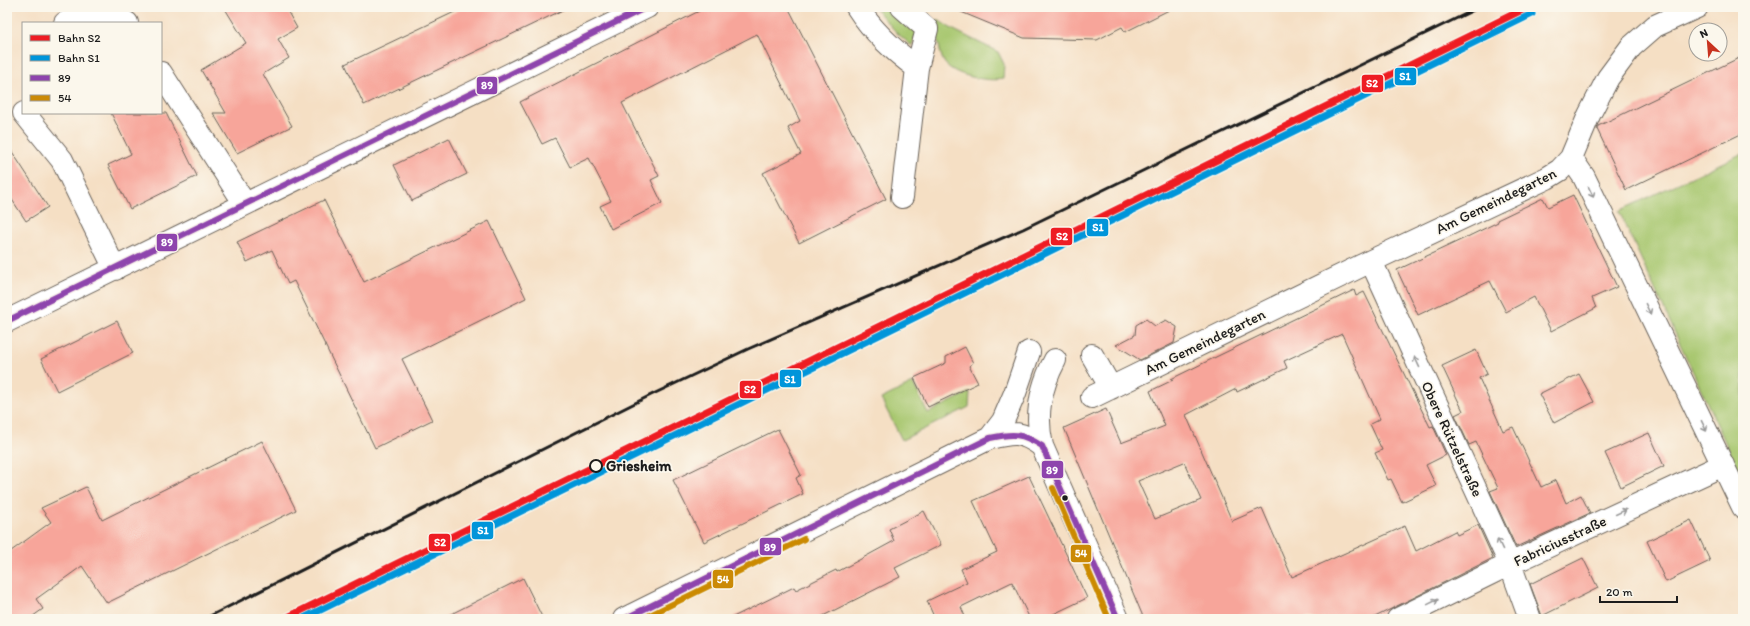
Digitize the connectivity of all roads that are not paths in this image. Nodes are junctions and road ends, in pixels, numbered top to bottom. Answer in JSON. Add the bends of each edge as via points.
{"nodes":[{"id":1,"x":646,"y":7,"type":"edge"},
{"id":2,"x":857,"y":7,"type":"edge"},
{"id":3,"x":902,"y":7,"type":"edge"},
{"id":4,"x":1697,"y":7,"type":"edge"},
{"id":5,"x":67,"y":22,"type":"edge"},
{"id":6,"x":125,"y":22,"type":"edge"},
{"id":7,"x":917,"y":68,"type":"junction"},
{"id":8,"x":162,"y":75,"type":"edge"},
{"id":9,"x":25,"y":114,"type":"edge"},
{"id":10,"x":1571,"y":158,"type":"junction"},
{"id":11,"x":902,"y":197,"type":"dead end"},
{"id":12,"x":245,"y":204,"type":"junction"},
{"id":13,"x":1371,"y":261,"type":"junction"},
{"id":14,"x":115,"y":269,"type":"junction"},
{"id":15,"x":7,"y":321,"type":"edge"},
{"id":16,"x":1028,"y":352,"type":"dead end"},
{"id":17,"x":1092,"y":355,"type":"dead end"},
{"id":18,"x":1055,"y":360,"type":"dead end"},
{"id":19,"x":990,"y":438,"type":"junction"},
{"id":20,"x":1042,"y":446,"type":"junction"},
{"id":21,"x":1723,"y":465,"type":"junction"},
{"id":22,"x":1743,"y":507,"type":"edge"},
{"id":23,"x":1510,"y":564,"type":"junction"},
{"id":24,"x":624,"y":619,"type":"edge"},
{"id":25,"x":1118,"y":619,"type":"edge"},
{"id":26,"x":1398,"y":619,"type":"edge"},
{"id":27,"x":1530,"y":619,"type":"edge"}],
"edges":[{"from":1,"to":12,"type":"street"},
{"from":2,"to":7,"type":"street","via":[[877,34]]},
{"from":3,"to":7,"type":"street","via":[[927,29]]},
{"from":4,"to":10,"type":"street","via":[[1655,26],[1631,47],[1608,78]]},
{"from":5,"to":6,"type":"street","via":[[82,15],[119,18]]},
{"from":7,"to":11,"type":"street"},
{"from":8,"to":12,"type":"street"},
{"from":9,"to":14,"type":"street","via":[[62,160]]},
{"from":10,"to":13,"type":"street","name":"Am Gemeindegarten","via":[[1560,170],[1547,178]]},
{"from":10,"to":21,"type":"street","name":"Am Gemeindegarten","one_way":true,"via":[[1584,177]]},
{"from":12,"to":14,"type":"street"},
{"from":13,"to":17,"type":"street","name":"Am Gemeindegarten","via":[[1101,392]]},
{"from":23,"to":13,"type":"street","name":"Obere Rützelstraße","one_way":true},
{"from":14,"to":15,"type":"street"},
{"from":16,"to":19,"type":"street","via":[[1003,421]]},
{"from":18,"to":20,"type":"street","via":[[1045,378],[1040,397],[1038,420]]},
{"from":19,"to":20,"type":"street","via":[[1020,434],[1030,437]]},
{"from":19,"to":24,"type":"street"},
{"from":20,"to":25,"type":"street"},
{"from":21,"to":22,"type":"street","name":"Am Gemeindegarten"},
{"from":23,"to":21,"type":"street","name":"Fabriciusstraße","one_way":true},
{"from":26,"to":23,"type":"street","name":"Fabriciusstraße","one_way":true},
{"from":23,"to":27,"type":"street","name":"Obere Rützelstraße"}]}
